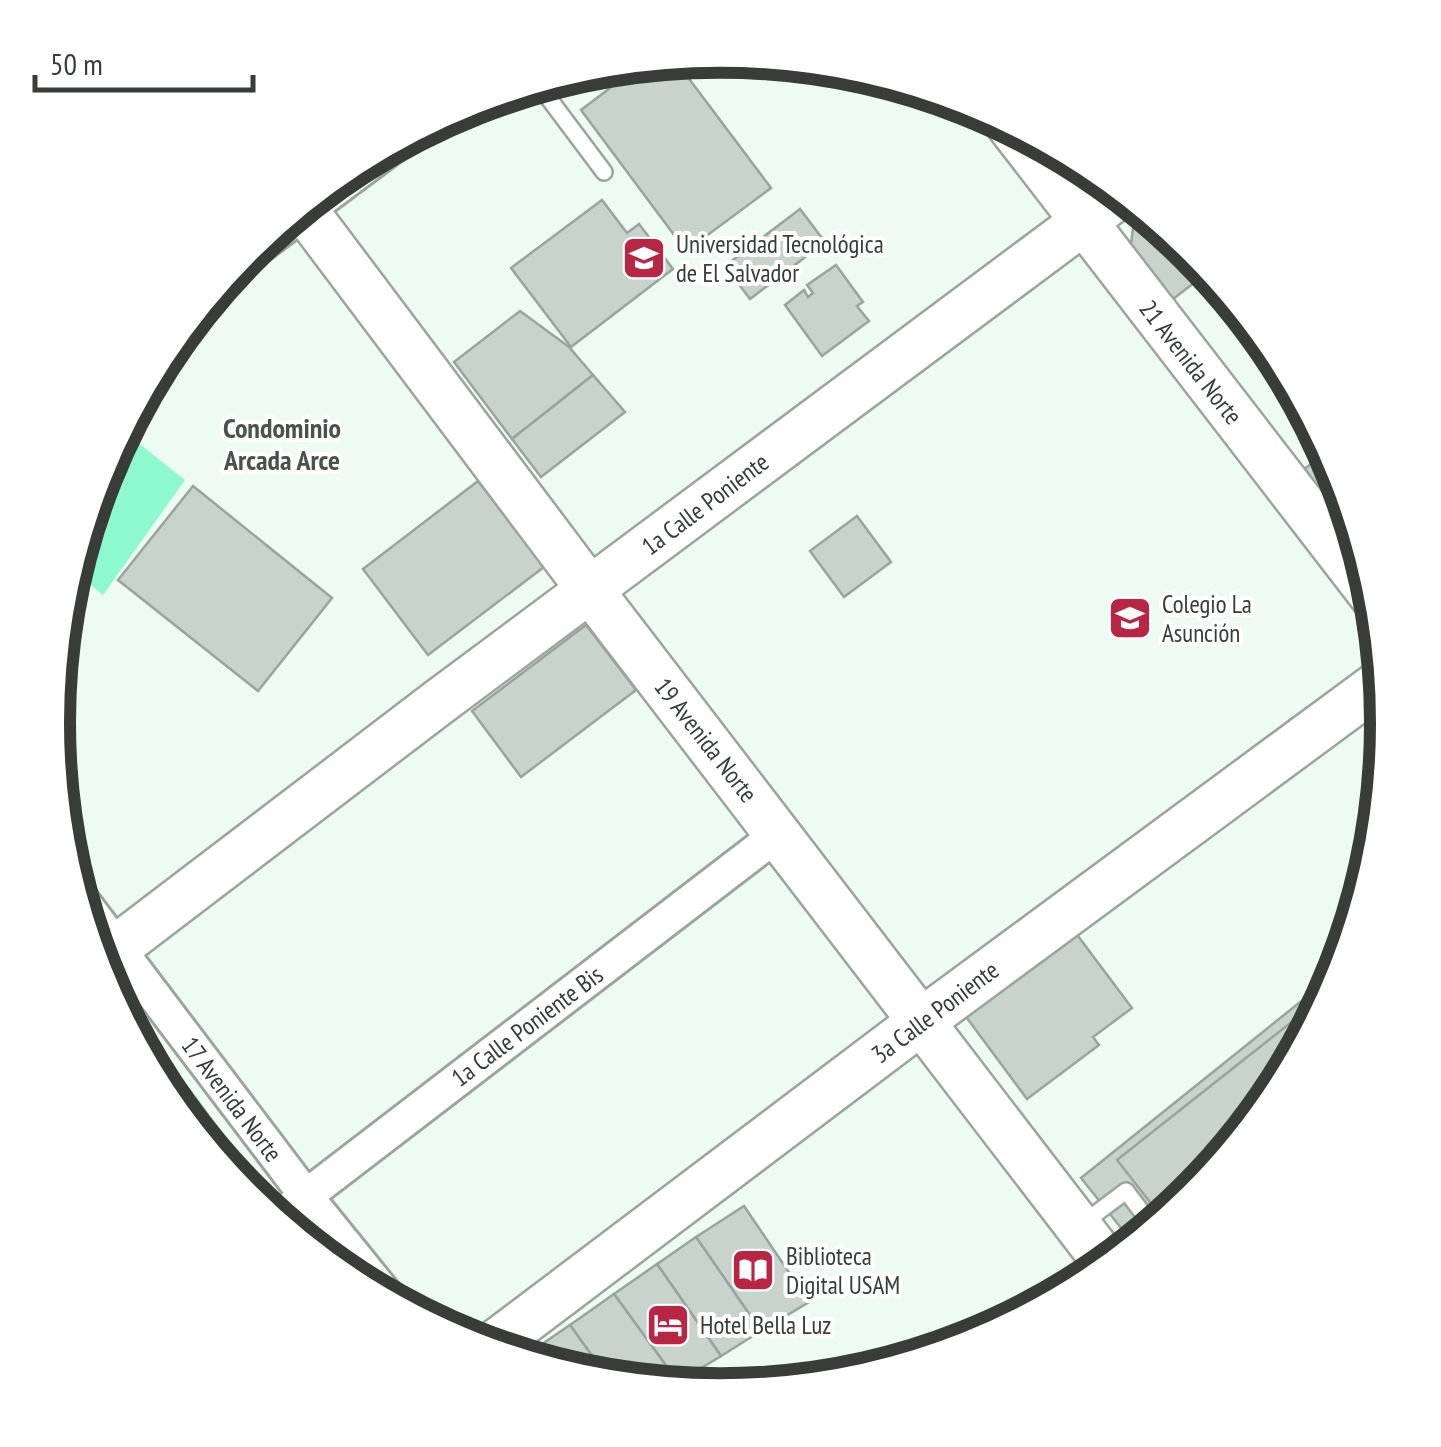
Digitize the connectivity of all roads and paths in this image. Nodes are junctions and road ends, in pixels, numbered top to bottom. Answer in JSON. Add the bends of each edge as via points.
{"nodes":[{"id":1,"x":547,"y":96,"type":"edge"},
{"id":2,"x":1030,"y":151,"type":"edge"},
{"id":3,"x":604,"y":172,"type":"dead end"},
{"id":4,"x":1110,"y":203,"type":"edge"},
{"id":5,"x":311,"y":219,"type":"edge"},
{"id":6,"x":1084,"y":223,"type":"junction"},
{"id":7,"x":1352,"y":570,"type":"edge"},
{"id":8,"x":590,"y":590,"type":"junction"},
{"id":9,"x":1370,"y":690,"type":"edge"},
{"id":10,"x":778,"y":834,"type":"junction"},
{"id":11,"x":112,"y":952,"type":"edge"},
{"id":12,"x":118,"y":967,"type":"edge"},
{"id":13,"x":922,"y":1022,"type":"junction"},
{"id":14,"x":306,"y":1196,"type":"junction"},
{"id":15,"x":288,"y":1210,"type":"edge"},
{"id":16,"x":1145,"y":1216,"type":"edge"},
{"id":17,"x":1078,"y":1227,"type":"junction"},
{"id":18,"x":1098,"y":1253,"type":"edge"},
{"id":19,"x":363,"y":1267,"type":"edge"},
{"id":20,"x":504,"y":1336,"type":"edge"}],
"edges":[{"from":1,"to":3,"type":"lane"},
{"from":2,"to":6,"type":"street","name":"21 Avenida Norte"},
{"from":4,"to":6,"type":"street","name":"1a Calle Poniente"},
{"from":5,"to":8,"type":"street","name":"19 Avenida Norte"},
{"from":6,"to":7,"type":"street","name":"21 Avenida Norte"},
{"from":6,"to":8,"type":"street","name":"1a Calle Poniente"},
{"from":8,"to":10,"type":"street","name":"19 Avenida Norte"},
{"from":8,"to":11,"type":"street","name":"1a Calle Poniente"},
{"from":9,"to":13,"type":"street","name":"3a Calle Poniente"},
{"from":10,"to":13,"type":"street","name":"19 Avenida Norte"},
{"from":10,"to":14,"type":"street","name":"1a Calle Poniente Bis"},
{"from":12,"to":14,"type":"street","name":"17 Avenida Norte"},
{"from":13,"to":17,"type":"street","name":"19 Avenida Norte"},
{"from":13,"to":20,"type":"street","name":"3a Calle Poniente"},
{"from":14,"to":15,"type":"street","name":"1a Calle Poniente Bis"},
{"from":14,"to":19,"type":"street","name":"17 Avenida Norte"},
{"from":16,"to":17,"type":"lane","via":[[1126,1191]]},
{"from":17,"to":18,"type":"street","name":"19 Avenida Norte"}]}
